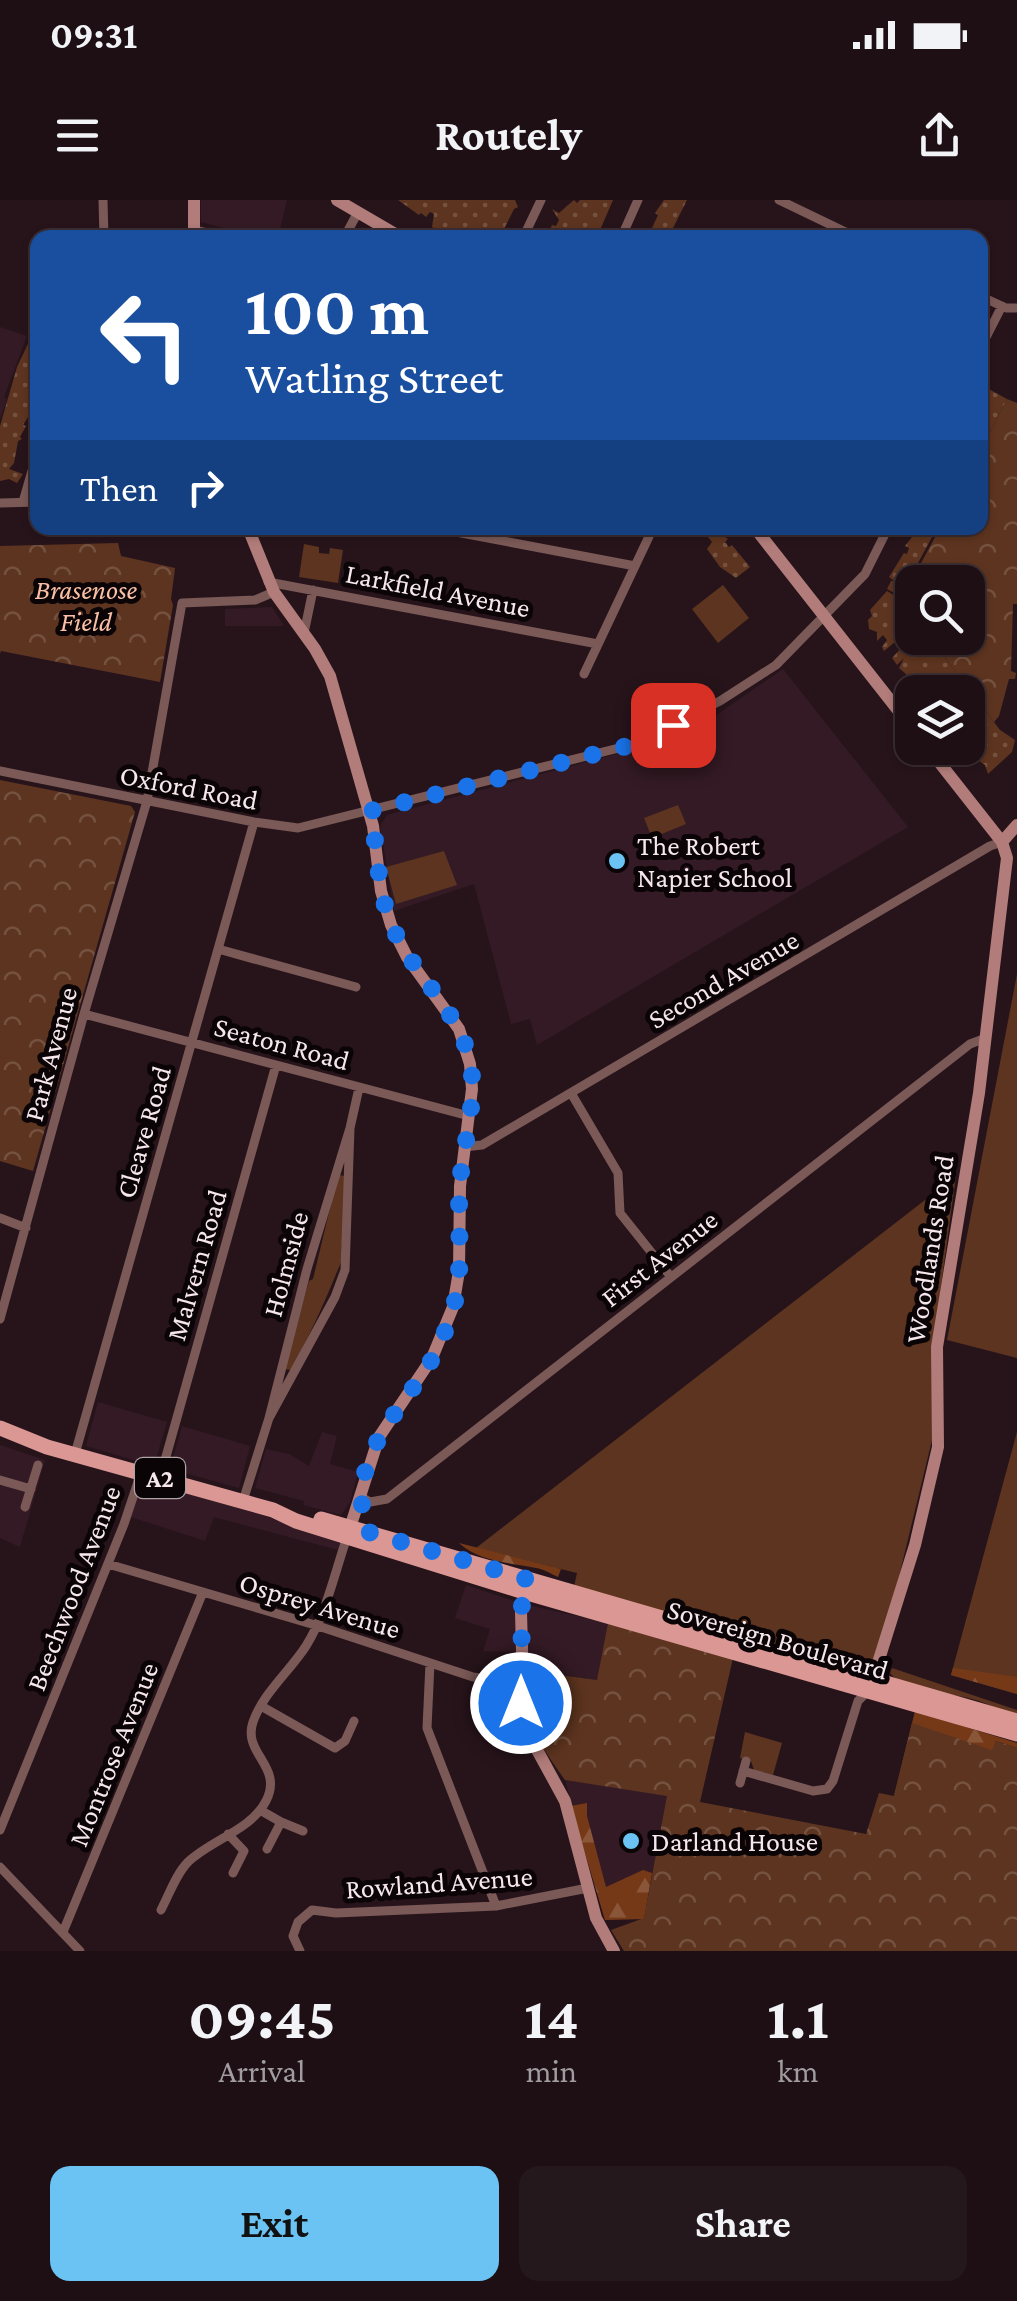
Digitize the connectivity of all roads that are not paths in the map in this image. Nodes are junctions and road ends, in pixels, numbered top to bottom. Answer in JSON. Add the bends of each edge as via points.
{"nodes":[{"id":1,"x":103,"y":200,"type":"edge"},
{"id":2,"x":194,"y":200,"type":"edge"},
{"id":3,"x":337,"y":200,"type":"edge"},
{"id":4,"x":541,"y":200,"type":"edge"},
{"id":5,"x":638,"y":200,"type":"edge"},
{"id":6,"x":779,"y":200,"type":"edge"},
{"id":7,"x":358,"y":212,"type":"junction"},
{"id":8,"x":104,"y":230,"type":"edge"},
{"id":9,"x":194,"y":230,"type":"edge"},
{"id":10,"x":348,"y":230,"type":"edge"},
{"id":11,"x":388,"y":230,"type":"edge"},
{"id":12,"x":527,"y":230,"type":"edge"},
{"id":13,"x":624,"y":230,"type":"edge"},
{"id":14,"x":841,"y":230,"type":"edge"},
{"id":15,"x":988,"y":300,"type":"edge"},
{"id":16,"x":1002,"y":306,"type":"junction"},
{"id":17,"x":1017,"y":308,"type":"edge"},
{"id":18,"x":988,"y":333,"type":"edge"},
{"id":19,"x":30,"y":478,"type":"edge"},
{"id":20,"x":23,"y":502,"type":"junction"},
{"id":21,"x":30,"y":502,"type":"edge"},
{"id":22,"x":0,"y":503,"type":"edge"},
{"id":23,"x":251,"y":535,"type":"edge"},
{"id":24,"x":472,"y":535,"type":"edge"},
{"id":25,"x":649,"y":535,"type":"edge"},
{"id":26,"x":760,"y":535,"type":"edge"},
{"id":27,"x":884,"y":535,"type":"edge"},
{"id":28,"x":635,"y":566,"type":"junction"},
{"id":29,"x":271,"y":587,"type":"junction"},
{"id":30,"x":313,"y":590,"type":"junction"},
{"id":31,"x":824,"y":616,"type":"junction"},
{"id":32,"x":304,"y":634,"type":"junction"},
{"id":33,"x":598,"y":644,"type":"junction"},
{"id":34,"x":584,"y":674,"type":"dead end"},
{"id":35,"x":895,"y":706,"type":"edge"},
{"id":36,"x":941,"y":765,"type":"edge"},
{"id":37,"x":0,"y":771,"type":"edge"},
{"id":38,"x":146,"y":802,"type":"junction"},
{"id":39,"x":370,"y":811,"type":"junction"},
{"id":40,"x":254,"y":822,"type":"junction"},
{"id":41,"x":1017,"y":825,"type":"edge"},
{"id":42,"x":1002,"y":842,"type":"junction"},
{"id":43,"x":218,"y":949,"type":"junction"},
{"id":44,"x":356,"y":987,"type":"dead end"},
{"id":45,"x":84,"y":1014,"type":"junction"},
{"id":46,"x":986,"y":1038,"type":"junction"},
{"id":47,"x":192,"y":1042,"type":"junction"},
{"id":48,"x":276,"y":1065,"type":"junction"},
{"id":49,"x":359,"y":1088,"type":"junction"},
{"id":50,"x":571,"y":1093,"type":"junction"},
{"id":51,"x":468,"y":1116,"type":"junction"},
{"id":52,"x":350,"y":1128,"type":"junction"},
{"id":53,"x":464,"y":1147,"type":"junction"},
{"id":54,"x":336,"y":1165,"type":"junction"},
{"id":55,"x":350,"y":1168,"type":"junction"},
{"id":56,"x":0,"y":1218,"type":"edge"},
{"id":57,"x":26,"y":1228,"type":"junction"},
{"id":58,"x":671,"y":1277,"type":"junction"},
{"id":59,"x":0,"y":1319,"type":"edge"},
{"id":60,"x":280,"y":1374,"type":"junction"},
{"id":61,"x":292,"y":1379,"type":"junction"},
{"id":62,"x":269,"y":1418,"type":"junction"},
{"id":63,"x":0,"y":1432,"type":"edge"},
{"id":64,"x":75,"y":1454,"type":"junction"},
{"id":65,"x":38,"y":1466,"type":"dead end"},
{"id":66,"x":141,"y":1473,"type":"junction"},
{"id":67,"x":160,"y":1478,"type":"junction"},
{"id":68,"x":0,"y":1480,"type":"edge"},
{"id":69,"x":31,"y":1488,"type":"junction"},
{"id":70,"x":360,"y":1496,"type":"junction"},
{"id":71,"x":243,"y":1501,"type":"junction"},
{"id":72,"x":26,"y":1507,"type":"dead end"},
{"id":73,"x":354,"y":1531,"type":"junction"},
{"id":74,"x":108,"y":1564,"type":"junction"},
{"id":75,"x":531,"y":1587,"type":"junction"},
{"id":76,"x":203,"y":1592,"type":"junction"},
{"id":77,"x":316,"y":1625,"type":"junction"},
{"id":78,"x":430,"y":1663,"type":"junction"},
{"id":79,"x":520,"y":1683,"type":"junction"},
{"id":80,"x":871,"y":1686,"type":"junction"},
{"id":81,"x":261,"y":1706,"type":"junction"},
{"id":82,"x":354,"y":1721,"type":"dead end"},
{"id":83,"x":1017,"y":1721,"type":"edge"},
{"id":84,"x":1017,"y":1734,"type":"edge"},
{"id":85,"x":740,"y":1783,"type":"dead end"},
{"id":86,"x":260,"y":1810,"type":"junction"},
{"id":87,"x":281,"y":1822,"type":"junction"},
{"id":88,"x":0,"y":1830,"type":"edge"},
{"id":89,"x":303,"y":1832,"type":"dead end"},
{"id":90,"x":228,"y":1834,"type":"junction"},
{"id":91,"x":267,"y":1849,"type":"dead end"},
{"id":92,"x":0,"y":1867,"type":"edge"},
{"id":93,"x":233,"y":1873,"type":"dead end"},
{"id":94,"x":588,"y":1888,"type":"junction"},
{"id":95,"x":496,"y":1906,"type":"junction"},
{"id":96,"x":161,"y":1910,"type":"dead end"},
{"id":97,"x":63,"y":1932,"type":"junction"},
{"id":98,"x":603,"y":1934,"type":"junction"},
{"id":99,"x":297,"y":1950,"type":"edge"},
{"id":100,"x":80,"y":1951,"type":"edge"},
{"id":101,"x":606,"y":1951,"type":"edge"},
{"id":102,"x":614,"y":1951,"type":"edge"}],
"edges":[{"from":1,"to":8,"type":"street"},
{"from":2,"to":9,"type":"street"},
{"from":3,"to":7,"type":"street"},
{"from":4,"to":12,"type":"street"},
{"from":5,"to":13,"type":"street"},
{"from":6,"to":14,"type":"street"},
{"from":7,"to":10,"type":"street"},
{"from":7,"to":11,"type":"street"},
{"from":15,"to":16,"type":"street"},
{"from":16,"to":17,"type":"street"},
{"from":16,"to":18,"type":"street"},
{"from":19,"to":20,"type":"street"},
{"from":20,"to":21,"type":"street"},
{"from":20,"to":22,"type":"street"},
{"from":23,"to":29,"type":"street"},
{"from":24,"to":28,"type":"street"},
{"from":25,"to":28,"type":"street"},
{"from":26,"to":31,"type":"street"},
{"from":27,"to":31,"type":"street","name":"Oxford Road","via":[[865,574]]},
{"from":28,"to":33,"type":"street"},
{"from":29,"to":30,"type":"street","name":"Larkfield Avenue"},
{"from":29,"to":32,"type":"street"},
{"from":29,"to":38,"type":"street","name":"Park Avenue","via":[[256,600],[182,603]]},
{"from":30,"to":32,"type":"street"},
{"from":30,"to":33,"type":"street","name":"Larkfield Avenue"},
{"from":31,"to":35,"type":"street"},
{"from":31,"to":39,"type":"street","name":"Oxford Road","via":[[776,665],[635,744]]},
{"from":32,"to":39,"type":"street","via":[[330,676]]},
{"from":33,"to":34,"type":"street"},
{"from":36,"to":42,"type":"street"},
{"from":37,"to":38,"type":"street","name":"Oxford Road"},
{"from":38,"to":40,"type":"street","name":"Oxford Road"},
{"from":38,"to":45,"type":"street","name":"Park Avenue"},
{"from":39,"to":40,"type":"street","name":"Oxford Road","via":[[306,827]]},
{"from":39,"to":51,"type":"street","via":[[391,925],[465,1046],[472,1089]]},
{"from":40,"to":43,"type":"street","name":"Cleave Road"},
{"from":41,"to":42,"type":"street"},
{"from":42,"to":46,"type":"street","name":"Woodlands Road","via":[[1007,858]]},
{"from":42,"to":50,"type":"street","name":"Second Avenue"},
{"from":43,"to":44,"type":"street"},
{"from":43,"to":47,"type":"street","name":"Cleave Road"},
{"from":45,"to":47,"type":"street","name":"Seaton Road"},
{"from":45,"to":57,"type":"street","name":"Park Avenue"},
{"from":46,"to":58,"type":"street","name":"First Avenue"},
{"from":46,"to":80,"type":"street","name":"Woodlands Road","via":[[938,1347],[938,1448]]},
{"from":47,"to":48,"type":"street","name":"Seaton Road"},
{"from":47,"to":64,"type":"street","name":"Cleave Road"},
{"from":48,"to":49,"type":"street","name":"Seaton Road"},
{"from":48,"to":67,"type":"street","name":"Malvern Road"},
{"from":49,"to":51,"type":"street","name":"Seaton Road"},
{"from":49,"to":52,"type":"street","name":"Holmside"},
{"from":50,"to":53,"type":"street","name":"Second Avenue","via":[[482,1145]]},
{"from":50,"to":58,"type":"street","via":[[618,1173],[620,1213]]},
{"from":51,"to":53,"type":"street"},
{"from":52,"to":54,"type":"street","name":"Holmside"},
{"from":52,"to":55,"type":"street","name":"Holmside"},
{"from":53,"to":70,"type":"street","via":[[452,1312],[432,1358],[380,1433]]},
{"from":54,"to":55,"type":"street"},
{"from":54,"to":60,"type":"street","name":"Holmside"},
{"from":55,"to":61,"type":"street","name":"Holmside","via":[[345,1270]]},
{"from":56,"to":57,"type":"street"},
{"from":57,"to":59,"type":"street","name":"Park Avenue"},
{"from":58,"to":70,"type":"street","name":"First Avenue","via":[[387,1499]]},
{"from":60,"to":61,"type":"street"},
{"from":60,"to":62,"type":"street","name":"Holmside"},
{"from":61,"to":62,"type":"street","name":"Holmside"},
{"from":62,"to":71,"type":"street","name":"Holmside"},
{"from":63,"to":64,"type":"main road","number":"A2","via":[[36,1448]]},
{"from":64,"to":66,"type":"main road","number":"A2"},
{"from":65,"to":69,"type":"street"},
{"from":66,"to":67,"type":"main road","number":"A2"},
{"from":66,"to":74,"type":"street","name":"Beechwood Avenue"},
{"from":67,"to":71,"type":"main road","number":"A2"},
{"from":68,"to":69,"type":"street"},
{"from":69,"to":72,"type":"street"},
{"from":70,"to":73,"type":"street"},
{"from":71,"to":73,"type":"main road","number":"A2"},
{"from":73,"to":75,"type":"main road","number":"A2"},
{"from":73,"to":77,"type":"street"},
{"from":74,"to":76,"type":"street","name":"Osprey Avenue"},
{"from":74,"to":88,"type":"street","name":"Beechwood Avenue"},
{"from":75,"to":79,"type":"street"},
{"from":75,"to":80,"type":"main road","name":"Sovereign Boulevard","number":"A2"},
{"from":76,"to":77,"type":"street","name":"Osprey Avenue"},
{"from":76,"to":97,"type":"street","name":"Montrose Avenue"},
{"from":77,"to":78,"type":"street","name":"Osprey Avenue"},
{"from":77,"to":81,"type":"street"},
{"from":78,"to":79,"type":"street","name":"Osprey Avenue"},
{"from":78,"to":95,"type":"street","via":[[428,1728]]},
{"from":79,"to":94,"type":"street","via":[[524,1726],[565,1801]]},
{"from":80,"to":83,"type":"main road","name":"Sovereign Boulevard","number":"A2"},
{"from":80,"to":84,"type":"main road","name":"Sovereign Boulevard","number":"A2"},
{"from":80,"to":85,"type":"street","via":[[858,1701],[826,1790],[744,1766]]},
{"from":81,"to":82,"type":"street","via":[[335,1748]]},
{"from":81,"to":86,"type":"street","via":[[252,1737],[272,1782]]},
{"from":86,"to":87,"type":"street"},
{"from":86,"to":90,"type":"street"},
{"from":87,"to":89,"type":"street"},
{"from":87,"to":91,"type":"street"},
{"from":90,"to":93,"type":"street","via":[[244,1851]]},
{"from":90,"to":96,"type":"street","via":[[188,1862]]},
{"from":92,"to":97,"type":"street"},
{"from":94,"to":95,"type":"street","name":"Rowland Avenue"},
{"from":94,"to":98,"type":"street"},
{"from":95,"to":99,"type":"street","name":"Rowland Avenue","via":[[312,1910],[298,1922]]},
{"from":97,"to":100,"type":"street"},
{"from":98,"to":101,"type":"street"},
{"from":98,"to":102,"type":"street"}]}
